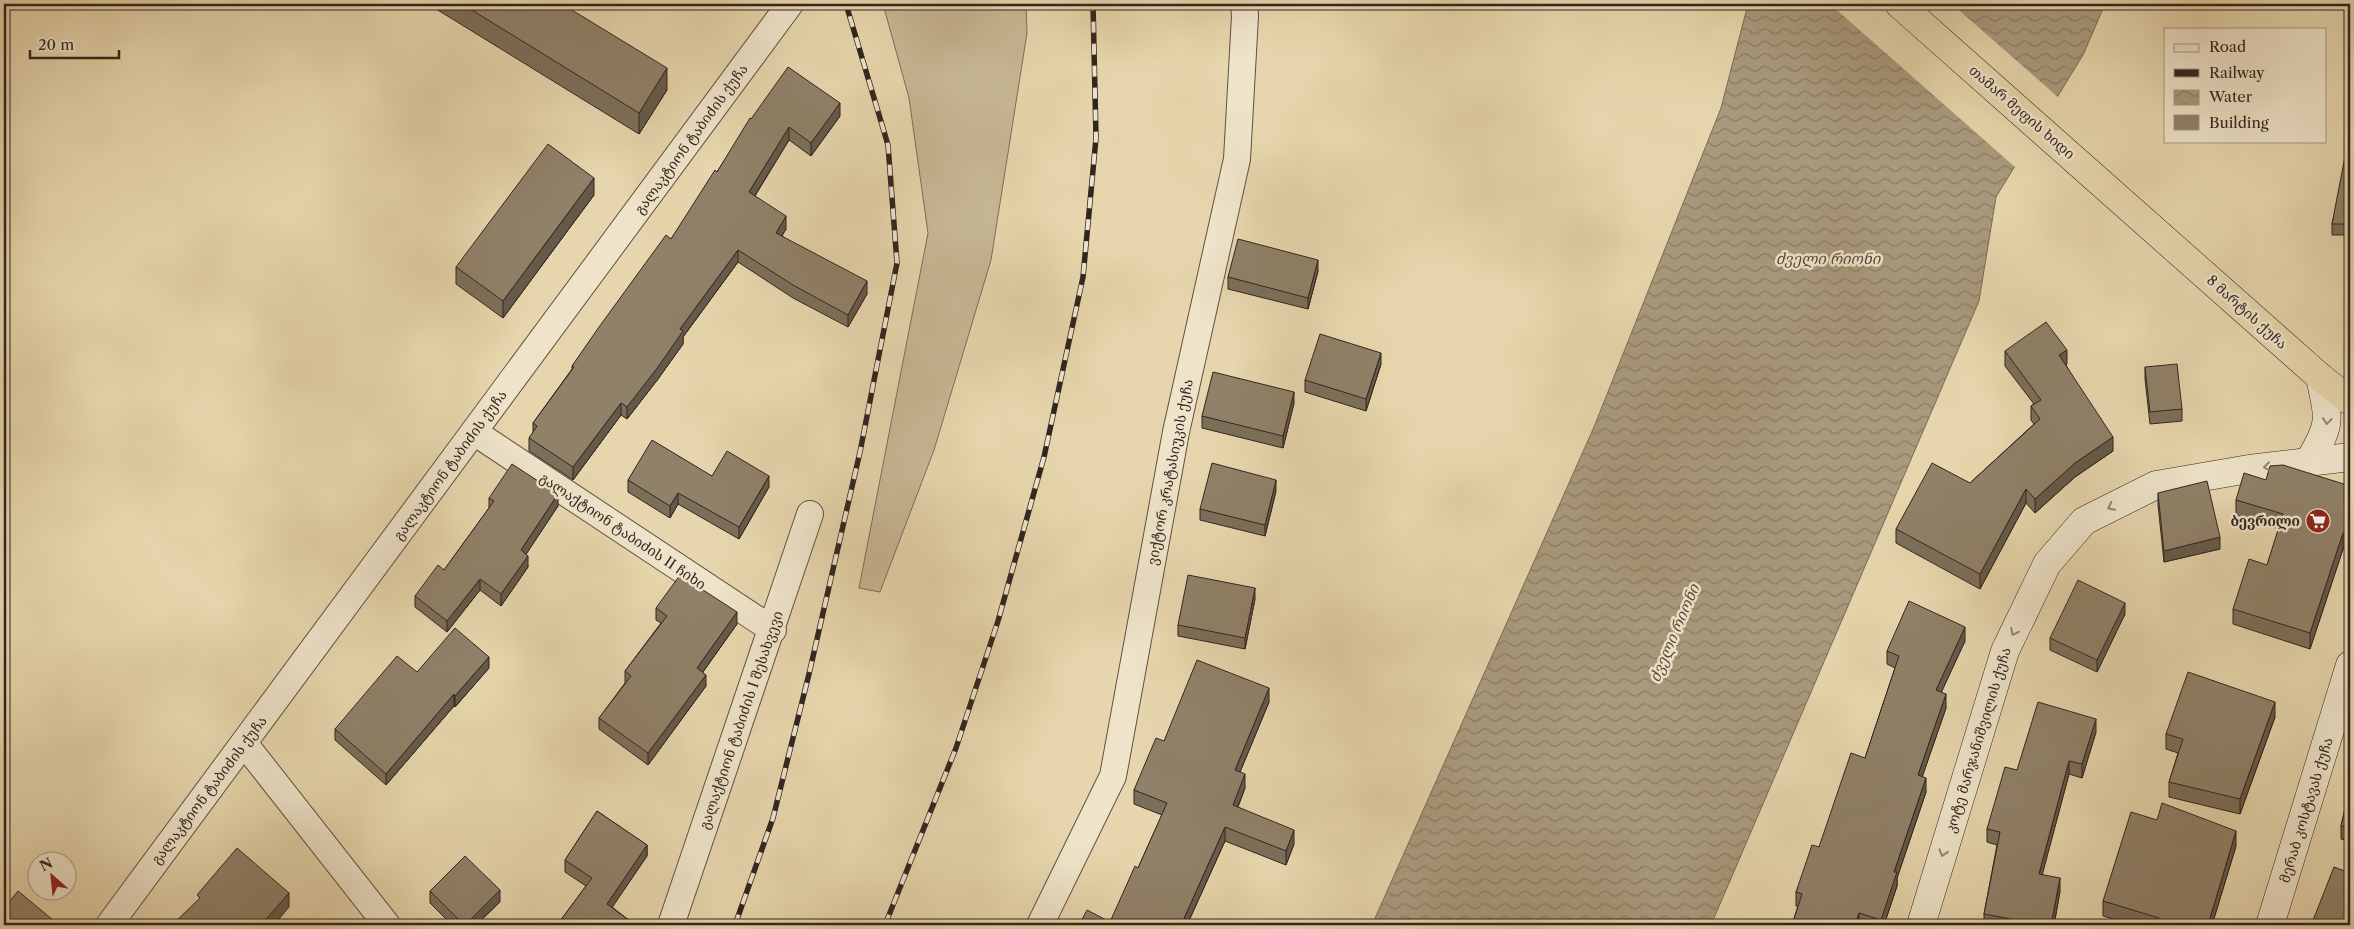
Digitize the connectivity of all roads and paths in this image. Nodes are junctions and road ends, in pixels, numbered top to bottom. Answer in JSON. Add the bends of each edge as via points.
{"nodes":[{"id":1,"x":790,"y":4,"type":"edge"},
{"id":2,"x":1244,"y":4,"type":"edge"},
{"id":3,"x":1899,"y":4,"type":"edge"},
{"id":4,"x":2145,"y":221,"type":"joint"},
{"id":5,"x":2320,"y":377,"type":"junction"},
{"id":6,"x":2350,"y":401,"type":"edge"},
{"id":7,"x":474,"y":432,"type":"junction"},
{"id":8,"x":2350,"y":457,"type":"edge"},
{"id":9,"x":2309,"y":461,"type":"junction"},
{"id":10,"x":810,"y":514,"type":"dead end"},
{"id":11,"x":772,"y":630,"type":"junction"},
{"id":12,"x":2350,"y":665,"type":"edge"},
{"id":13,"x":244,"y":743,"type":"junction"},
{"id":14,"x":109,"y":925,"type":"edge"},
{"id":15,"x":387,"y":925,"type":"edge"},
{"id":16,"x":671,"y":925,"type":"edge"},
{"id":17,"x":1040,"y":925,"type":"edge"},
{"id":18,"x":1921,"y":925,"type":"edge"},
{"id":19,"x":2270,"y":925,"type":"edge"}],
"edges":[{"from":1,"to":7,"type":"street","name":"გალაკტიონ ტაბიძის ქუჩა"},
{"from":2,"to":17,"type":"street","name":"ვიქტორ კრატასიუკის ქუჩა","via":[[1246,16],[1237,159],[1176,432],[1113,776]]},
{"from":3,"to":4,"type":"highway","name":"თამარ მეფის ხიდი"},
{"from":4,"to":5,"type":"highway","name":"8 მარტის ქუჩა"},
{"from":5,"to":6,"type":"highway","name":"8 მარტის ქუჩა"},
{"from":5,"to":9,"type":"street","one_way":true,"via":[[2328,416],[2324,436]]},
{"from":7,"to":11,"type":"street","name":"გალაქტიონ ტაბიძის II ჩიხი"},
{"from":7,"to":13,"type":"street","name":"გალაკტიონ ტაბიძის ქუჩა"},
{"from":8,"to":9,"type":"street","name":"კოტე მარჯანიშვილის ქუჩა"},
{"from":9,"to":18,"type":"street","name":"კოტე მარჯანიშვილის ქუჩა","one_way":true,"via":[[2156,485],[2084,521],[2047,564],[2005,651]]},
{"from":10,"to":11,"type":"street","name":"გალაქტიონ ტაბიძის I შესახვევი"},
{"from":11,"to":16,"type":"street","name":"გალაქტიონ ტაბიძის I შესახვევი"},
{"from":12,"to":19,"type":"street","name":"მერაბ კოსტავას ქუჩა"},
{"from":13,"to":14,"type":"street","name":"გალაკტიონ ტაბიძის ქუჩა"},
{"from":13,"to":15,"type":"street"}]}
